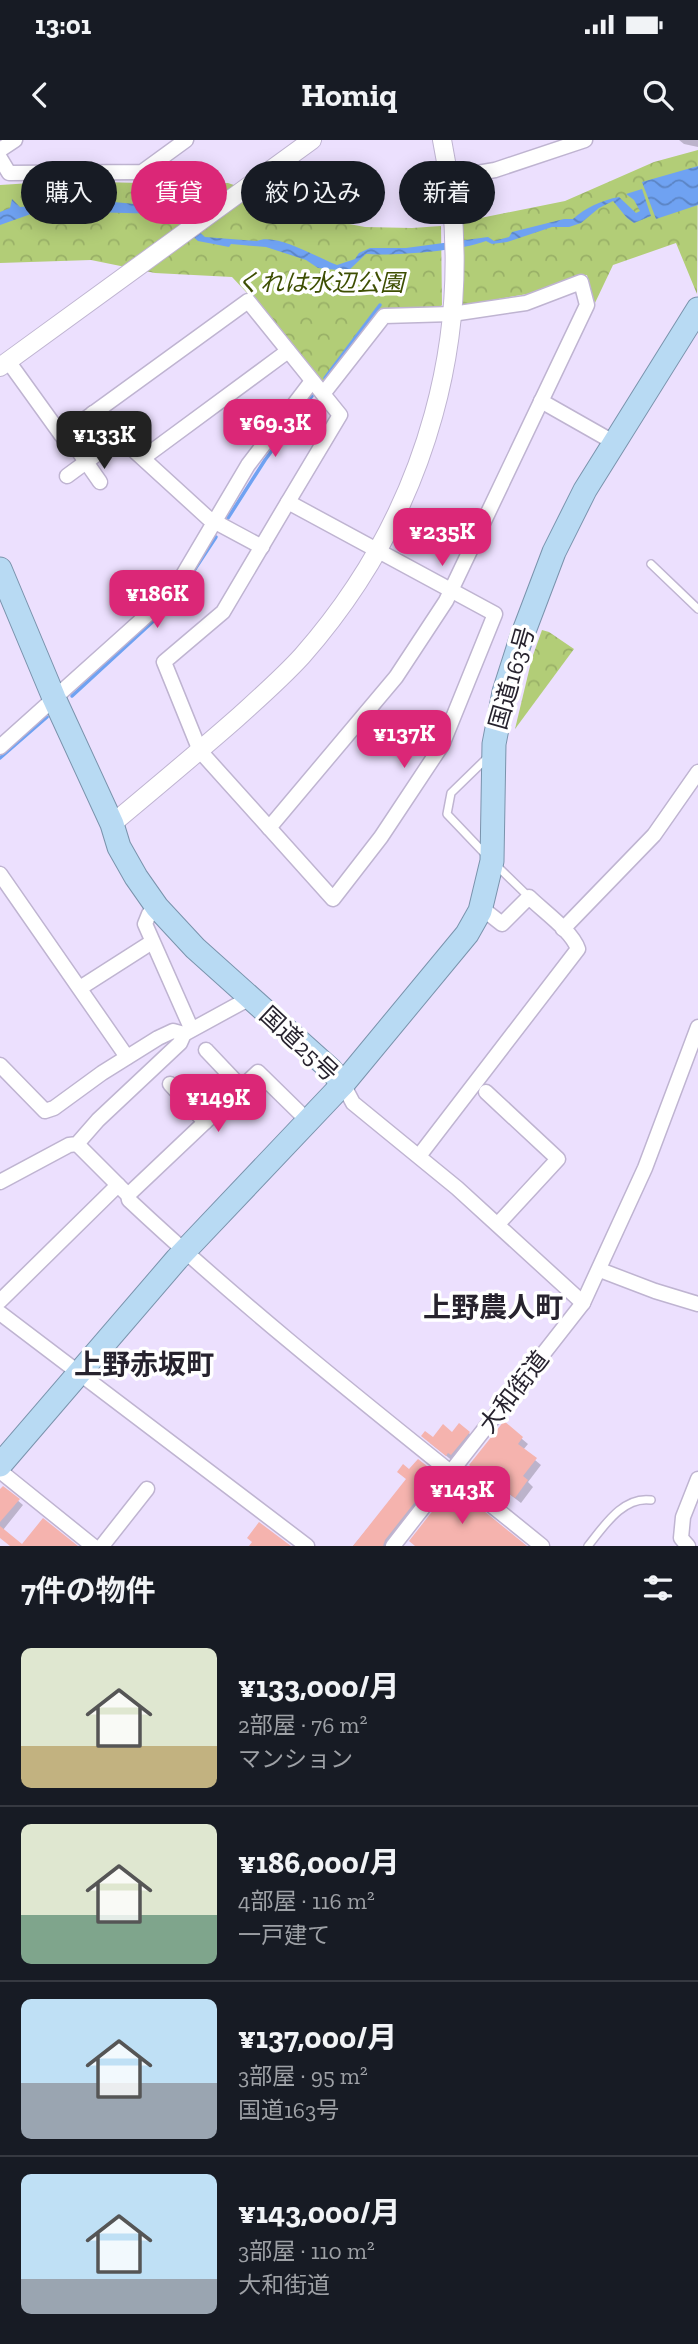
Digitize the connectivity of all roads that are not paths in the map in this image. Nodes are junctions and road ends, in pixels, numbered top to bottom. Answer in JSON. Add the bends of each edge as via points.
{"nodes":[{"id":1,"x":15,"y":140,"type":"edge"},
{"id":2,"x":186,"y":140,"type":"edge"},
{"id":3,"x":312,"y":140,"type":"edge"},
{"id":4,"x":442,"y":140,"type":"edge"},
{"id":5,"x":585,"y":140,"type":"edge"},
{"id":6,"x":0,"y":150,"type":"edge"},
{"id":7,"x":0,"y":158,"type":"edge"},
{"id":8,"x":445,"y":161,"type":"edge"},
{"id":9,"x":495,"y":170,"type":"edge"},
{"id":10,"x":453,"y":224,"type":"edge"},
{"id":11,"x":453,"y":309,"type":"junction"},
{"id":12,"x":698,"y":309,"type":"edge"},
{"id":13,"x":288,"y":351,"type":"junction"},
{"id":14,"x":4,"y":364,"type":"edge"},
{"id":15,"x":312,"y":381,"type":"junction"},
{"id":16,"x":323,"y":394,"type":"junction"},
{"id":17,"x":541,"y":401,"type":"junction"},
{"id":18,"x":93,"y":413,"type":"junction"},
{"id":19,"x":66,"y":433,"type":"junction"},
{"id":20,"x":120,"y":437,"type":"junction"},
{"id":21,"x":615,"y":443,"type":"junction"},
{"id":22,"x":143,"y":458,"type":"junction"},
{"id":23,"x":86,"y":462,"type":"junction"},
{"id":24,"x":67,"y":476,"type":"dead end"},
{"id":25,"x":100,"y":482,"type":"dead end"},
{"id":26,"x":288,"y":502,"type":"junction"},
{"id":27,"x":215,"y":523,"type":"junction"},
{"id":28,"x":261,"y":547,"type":"junction"},
{"id":29,"x":379,"y":550,"type":"junction"},
{"id":30,"x":651,"y":564,"type":"dead end"},
{"id":31,"x":0,"y":569,"type":"edge"},
{"id":32,"x":451,"y":589,"type":"junction"},
{"id":33,"x":698,"y":609,"type":"edge"},
{"id":34,"x":54,"y":698,"type":"junction"},
{"id":35,"x":0,"y":747,"type":"edge"},
{"id":36,"x":200,"y":751,"type":"junction"},
{"id":37,"x":494,"y":752,"type":"junction"},
{"id":38,"x":698,"y":772,"type":"edge"},
{"id":39,"x":112,"y":824,"type":"junction"},
{"id":40,"x":269,"y":828,"type":"junction"},
{"id":41,"x":492,"y":861,"type":"junction"},
{"id":42,"x":0,"y":874,"type":"edge"},
{"id":43,"x":529,"y":897,"type":"junction"},
{"id":44,"x":157,"y":907,"type":"junction"},
{"id":45,"x":480,"y":911,"type":"junction"},
{"id":46,"x":563,"y":929,"type":"junction"},
{"id":47,"x":152,"y":942,"type":"junction"},
{"id":48,"x":80,"y":988,"type":"junction"},
{"id":49,"x":250,"y":998,"type":"junction"},
{"id":50,"x":698,"y":1027,"type":"edge"},
{"id":51,"x":188,"y":1031,"type":"junction"},
{"id":52,"x":206,"y":1050,"type":"dead end"},
{"id":53,"x":127,"y":1057,"type":"junction"},
{"id":54,"x":0,"y":1065,"type":"edge"},
{"id":55,"x":170,"y":1084,"type":"dead end"},
{"id":56,"x":343,"y":1084,"type":"junction"},
{"id":57,"x":243,"y":1088,"type":"junction"},
{"id":58,"x":486,"y":1092,"type":"dead end"},
{"id":59,"x":308,"y":1121,"type":"junction"},
{"id":60,"x":205,"y":1122,"type":"junction"},
{"id":61,"x":77,"y":1144,"type":"junction"},
{"id":62,"x":419,"y":1156,"type":"junction"},
{"id":63,"x":0,"y":1182,"type":"edge"},
{"id":64,"x":123,"y":1190,"type":"junction"},
{"id":65,"x":498,"y":1224,"type":"junction"},
{"id":66,"x":184,"y":1251,"type":"junction"},
{"id":67,"x":600,"y":1270,"type":"junction"},
{"id":68,"x":0,"y":1301,"type":"edge"},
{"id":69,"x":583,"y":1303,"type":"junction"},
{"id":70,"x":698,"y":1304,"type":"edge"},
{"id":71,"x":0,"y":1313,"type":"edge"},
{"id":72,"x":78,"y":1373,"type":"junction"},
{"id":73,"x":0,"y":1465,"type":"edge"},
{"id":74,"x":0,"y":1471,"type":"edge"},
{"id":75,"x":451,"y":1472,"type":"junction"},
{"id":76,"x":698,"y":1479,"type":"edge"},
{"id":77,"x":146,"y":1489,"type":"dead end"},
{"id":78,"x":651,"y":1500,"type":"dead end"},
{"id":79,"x":93,"y":1546,"type":"edge"},
{"id":80,"x":102,"y":1546,"type":"edge"},
{"id":81,"x":307,"y":1546,"type":"edge"},
{"id":82,"x":393,"y":1546,"type":"edge"},
{"id":83,"x":542,"y":1546,"type":"edge"},
{"id":84,"x":588,"y":1546,"type":"edge"},
{"id":85,"x":688,"y":1546,"type":"edge"}],
"edges":[{"from":1,"to":6,"type":"street"},
{"from":2,"to":7,"type":"street","via":[[142,172],[9,173]]},
{"from":3,"to":14,"type":"street"},
{"from":4,"to":8,"type":"street"},
{"from":5,"to":9,"type":"street"},
{"from":10,"to":11,"type":"street"},
{"from":11,"to":16,"type":"street","via":[[384,316]]},
{"from":11,"to":17,"type":"street","via":[[526,303],[581,282],[587,305]]},
{"from":11,"to":29,"type":"street","via":[[439,398],[415,475]]},
{"from":12,"to":21,"type":"highway","name":"国道163号"},
{"from":13,"to":15,"type":"street"},
{"from":13,"to":18,"type":"street","via":[[248,301]]},
{"from":13,"to":22,"type":"street"},
{"from":14,"to":19,"type":"street","via":[[62,436]]},
{"from":15,"to":16,"type":"street"},
{"from":15,"to":27,"type":"street","via":[[248,465]]},
{"from":16,"to":26,"type":"street","via":[[340,415]]},
{"from":17,"to":21,"type":"street"},
{"from":17,"to":32,"type":"street"},
{"from":18,"to":19,"type":"street"},
{"from":18,"to":20,"type":"street"},
{"from":19,"to":23,"type":"street"},
{"from":20,"to":22,"type":"street"},
{"from":20,"to":23,"type":"street"},
{"from":21,"to":37,"type":"highway","name":"国道163号","via":[[554,552],[504,692]]},
{"from":22,"to":27,"type":"street"},
{"from":23,"to":24,"type":"street"},
{"from":23,"to":25,"type":"street"},
{"from":26,"to":28,"type":"street"},
{"from":26,"to":29,"type":"street"},
{"from":27,"to":28,"type":"street"},
{"from":27,"to":34,"type":"street","via":[[166,598]]},
{"from":28,"to":36,"type":"street","via":[[223,612],[164,662]]},
{"from":29,"to":32,"type":"street"},
{"from":29,"to":36,"type":"street","via":[[301,657]]},
{"from":30,"to":33,"type":"lane"},
{"from":31,"to":34,"type":"highway","name":"国道25号"},
{"from":32,"to":40,"type":"street","via":[[396,677]]},
{"from":32,"to":40,"type":"street","via":[[495,614],[442,745],[333,899]]},
{"from":34,"to":35,"type":"street"},
{"from":34,"to":39,"type":"highway","name":"国道25号"},
{"from":36,"to":39,"type":"street"},
{"from":36,"to":40,"type":"street"},
{"from":37,"to":41,"type":"highway","name":"国道163号"},
{"from":37,"to":41,"type":"lane","via":[[451,793],[447,814]]},
{"from":38,"to":46,"type":"street","via":[[654,835]]},
{"from":39,"to":44,"type":"highway","name":"国道25号","via":[[135,877]]},
{"from":41,"to":43,"type":"lane"},
{"from":41,"to":45,"type":"highway","name":"国道163号"},
{"from":42,"to":48,"type":"street"},
{"from":43,"to":45,"type":"street","via":[[502,923]]},
{"from":43,"to":46,"type":"street"},
{"from":44,"to":47,"type":"street","via":[[145,924]]},
{"from":44,"to":49,"type":"highway","name":"国道25号"},
{"from":45,"to":56,"type":"highway","name":"国道163号","via":[[455,949]]},
{"from":46,"to":62,"type":"street","via":[[578,949]]},
{"from":47,"to":48,"type":"street"},
{"from":47,"to":51,"type":"street"},
{"from":48,"to":53,"type":"street"},
{"from":49,"to":51,"type":"street"},
{"from":49,"to":56,"type":"highway","name":"国道25号"},
{"from":50,"to":67,"type":"street","name":"大和街道","via":[[645,1168]]},
{"from":51,"to":53,"type":"street","via":[[173,1031]]},
{"from":51,"to":61,"type":"street"},
{"from":52,"to":57,"type":"street"},
{"from":53,"to":54,"type":"street","via":[[45,1111]]},
{"from":55,"to":60,"type":"street"},
{"from":56,"to":59,"type":"highway","name":"国道25号"},
{"from":56,"to":62,"type":"street","via":[[353,1103]]},
{"from":57,"to":59,"type":"street","via":[[258,1072]]},
{"from":57,"to":60,"type":"street"},
{"from":58,"to":65,"type":"street","via":[[558,1159]]},
{"from":59,"to":66,"type":"highway","name":"国道25号"},
{"from":60,"to":64,"type":"street"},
{"from":61,"to":63,"type":"street"},
{"from":61,"to":64,"type":"street"},
{"from":62,"to":65,"type":"street"},
{"from":64,"to":66,"type":"street"},
{"from":64,"to":68,"type":"street"},
{"from":65,"to":69,"type":"street"},
{"from":66,"to":72,"type":"highway","name":"国道25号"},
{"from":66,"to":75,"type":"street"},
{"from":67,"to":69,"type":"street","name":"大和街道"},
{"from":67,"to":70,"type":"street"},
{"from":69,"to":75,"type":"street","name":"大和街道"},
{"from":71,"to":72,"type":"street"},
{"from":72,"to":73,"type":"highway","name":"国道25号"},
{"from":72,"to":81,"type":"street"},
{"from":74,"to":79,"type":"street"},
{"from":75,"to":82,"type":"street","name":"大和街道"},
{"from":75,"to":83,"type":"street"},
{"from":76,"to":85,"type":"street","via":[[682,1517],[681,1538]]},
{"from":77,"to":80,"type":"street"},
{"from":78,"to":84,"type":"lane","via":[[628,1503]]}]}
